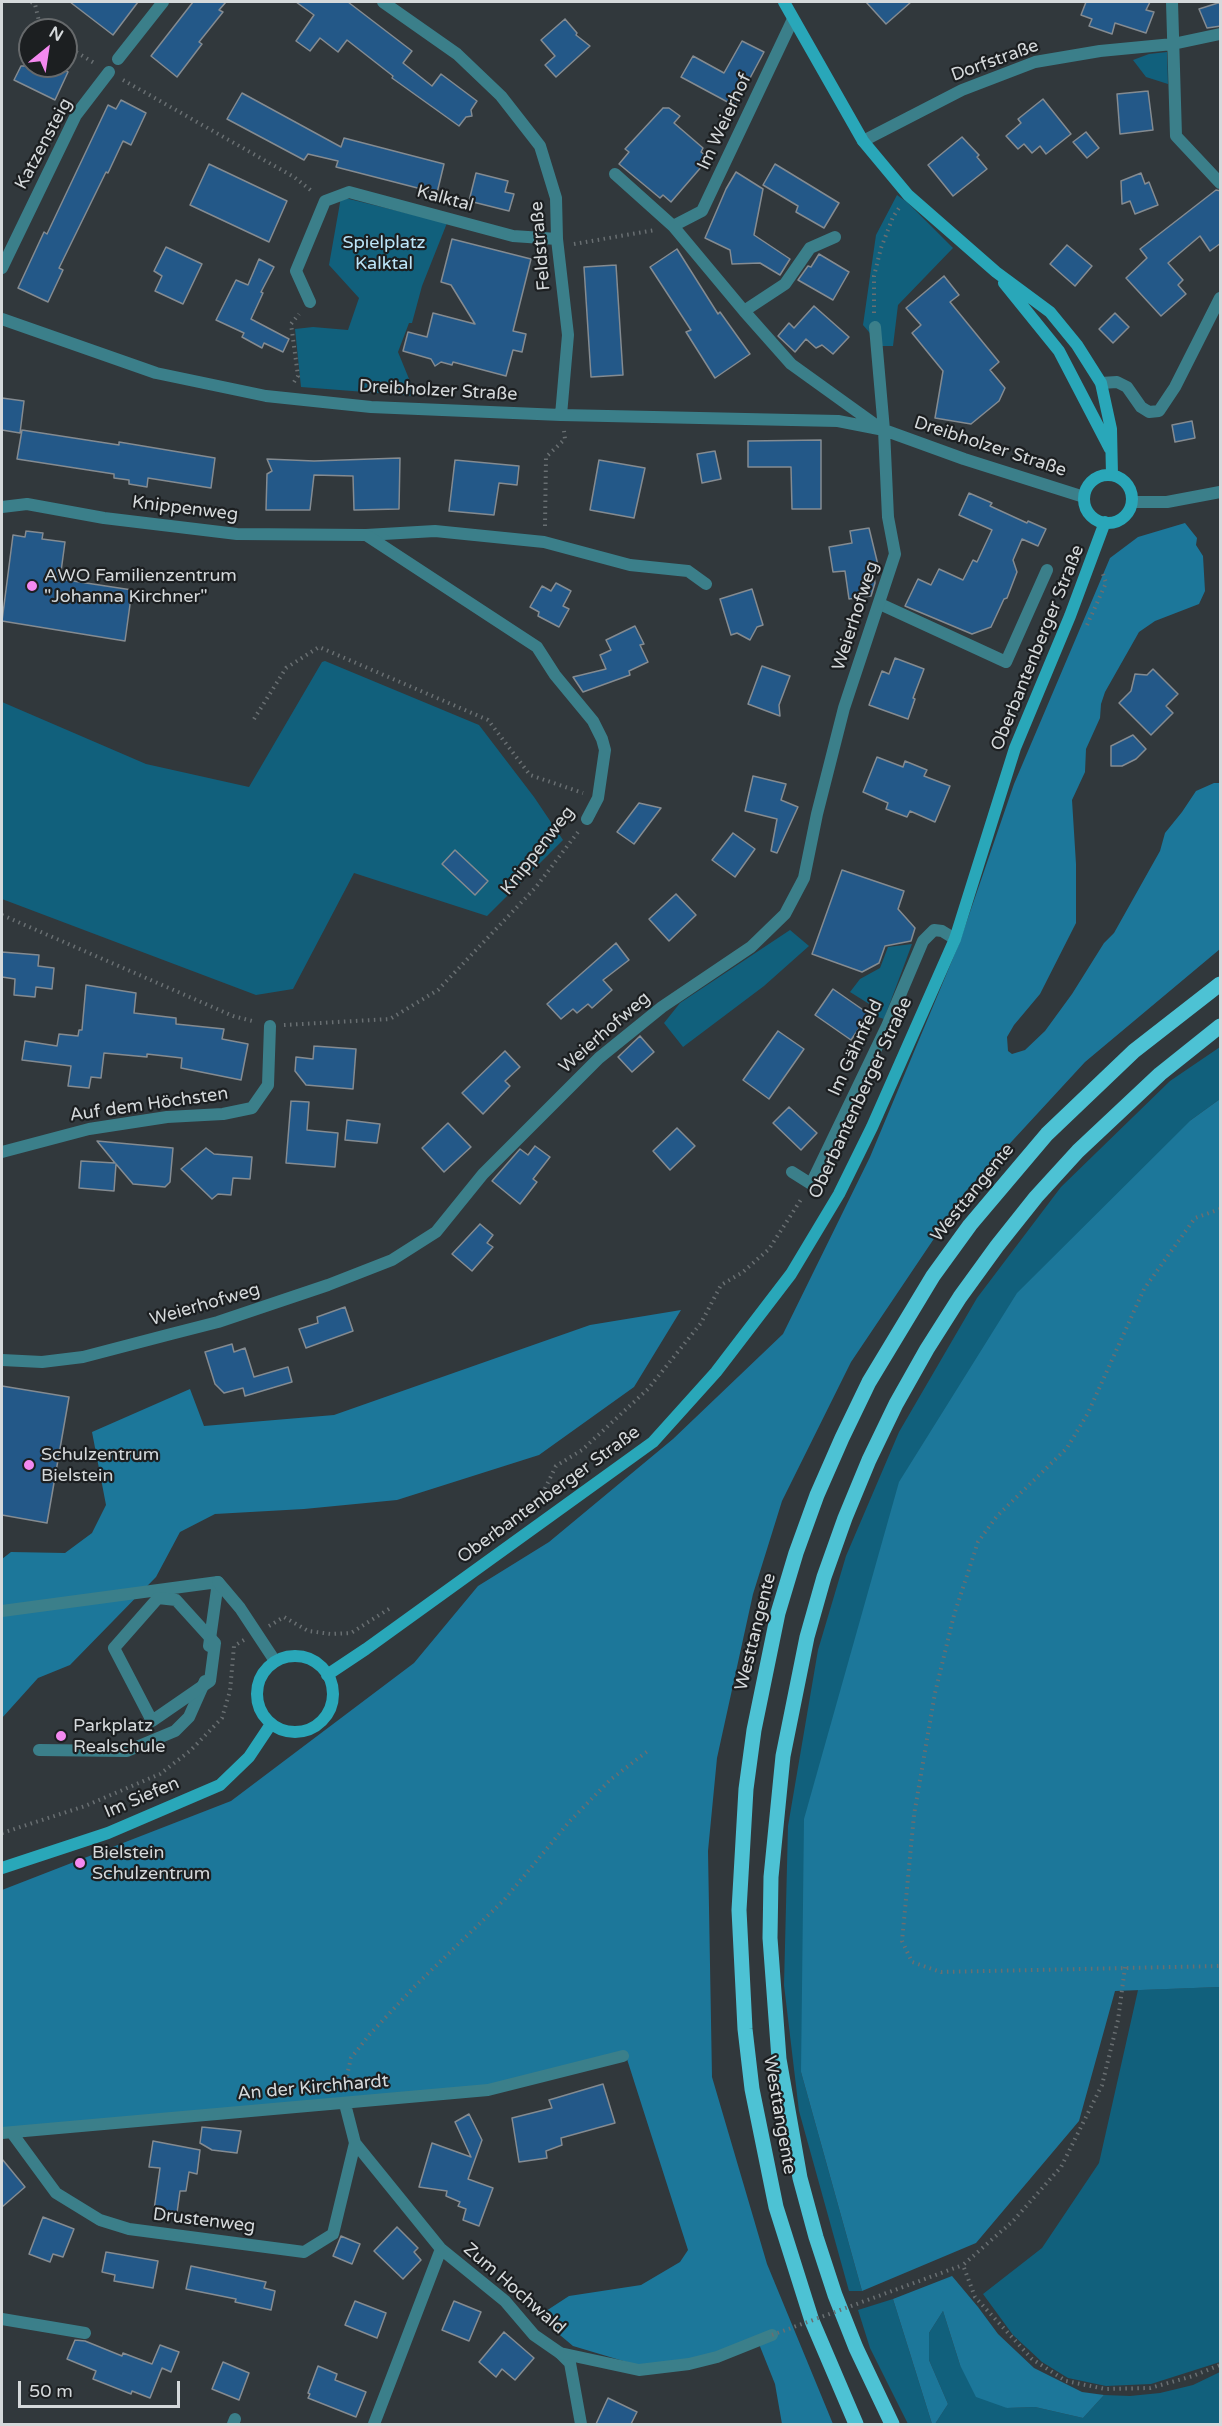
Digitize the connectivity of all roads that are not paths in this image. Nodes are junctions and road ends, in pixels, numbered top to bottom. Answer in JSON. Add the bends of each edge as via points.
{"nodes":[{"id":1,"x":163,"y":2,"type":"edge"},
{"id":2,"x":383,"y":2,"type":"edge"},
{"id":3,"x":784,"y":2,"type":"edge"},
{"id":4,"x":1172,"y":2,"type":"edge"},
{"id":5,"x":793,"y":19,"type":"junction"},
{"id":6,"x":1221,"y":34,"type":"edge"},
{"id":7,"x":1173,"y":44,"type":"junction"},
{"id":8,"x":118,"y":59,"type":"dead end"},
{"id":9,"x":110,"y":72,"type":"road end"},
{"id":10,"x":863,"y":141,"type":"junction"},
{"id":11,"x":615,"y":174,"type":"dead end"},
{"id":12,"x":1221,"y":183,"type":"edge"},
{"id":13,"x":673,"y":226,"type":"junction"},
{"id":14,"x":835,"y":237,"type":"dead end"},
{"id":15,"x":558,"y":239,"type":"junction"},
{"id":16,"x":2,"y":268,"type":"edge"},
{"id":17,"x":996,"y":272,"type":"junction"},
{"id":18,"x":1221,"y":297,"type":"edge"},
{"id":19,"x":310,"y":302,"type":"road end"},
{"id":20,"x":744,"y":311,"type":"junction"},
{"id":21,"x":2,"y":319,"type":"edge"},
{"id":22,"x":874,"y":327,"type":"road end"},
{"id":23,"x":1101,"y":383,"type":"junction"},
{"id":24,"x":561,"y":415,"type":"junction"},
{"id":25,"x":884,"y":430,"type":"junction"},
{"id":26,"x":1112,"y":451,"type":"junction"},
{"id":27,"x":1112,"y":475,"type":"junction"},
{"id":28,"x":1221,"y":492,"type":"edge"},
{"id":29,"x":1084,"y":496,"type":"junction"},
{"id":30,"x":1132,"y":502,"type":"junction"},
{"id":31,"x":2,"y":507,"type":"edge"},
{"id":32,"x":1106,"y":522,"type":"junction"},
{"id":33,"x":366,"y":536,"type":"junction"},
{"id":34,"x":1047,"y":570,"type":"dead end"},
{"id":35,"x":706,"y":584,"type":"dead end"},
{"id":36,"x":880,"y":604,"type":"junction"},
{"id":37,"x":587,"y":819,"type":"road end"},
{"id":38,"x":955,"y":939,"type":"junction"},
{"id":39,"x":1221,"y":984,"type":"edge"},
{"id":40,"x":270,"y":1026,"type":"road end"},
{"id":41,"x":1221,"y":1026,"type":"edge"},
{"id":42,"x":2,"y":1152,"type":"edge"},
{"id":43,"x":792,"y":1172,"type":"dead end"},
{"id":44,"x":2,"y":1360,"type":"edge"},
{"id":45,"x":218,"y":1582,"type":"junction"},
{"id":46,"x":2,"y":1611,"type":"edge"},
{"id":47,"x":210,"y":1637,"type":"junction"},
{"id":48,"x":275,"y":1661,"type":"junction"},
{"id":49,"x":327,"y":1675,"type":"junction"},
{"id":50,"x":205,"y":1684,"type":"junction"},
{"id":51,"x":271,"y":1724,"type":"junction"},
{"id":52,"x":39,"y":1750,"type":"dead end"},
{"id":53,"x":2,"y":1868,"type":"edge"},
{"id":54,"x":623,"y":2056,"type":"dead end"},
{"id":55,"x":345,"y":2104,"type":"junction"},
{"id":56,"x":7,"y":2133,"type":"edge"},
{"id":57,"x":355,"y":2144,"type":"junction"},
{"id":58,"x":441,"y":2249,"type":"junction"},
{"id":59,"x":2,"y":2319,"type":"edge"},
{"id":60,"x":85,"y":2333,"type":"dead end"},
{"id":61,"x":772,"y":2335,"type":"road end"},
{"id":62,"x":560,"y":2353,"type":"junction"},
{"id":63,"x":374,"y":2424,"type":"edge"},
{"id":64,"x":581,"y":2424,"type":"edge"},
{"id":65,"x":856,"y":2424,"type":"edge"},
{"id":66,"x":892,"y":2424,"type":"edge"}],
"edges":[{"from":1,"to":8,"type":"street"},
{"from":2,"to":15,"type":"street","name":"Feldstraße","via":[[457,54],[501,96],[540,146],[556,198]]},
{"from":3,"to":5,"type":"main road"},
{"from":4,"to":7,"type":"street"},
{"from":5,"to":10,"type":"main road"},
{"from":5,"to":13,"type":"street","name":"Im Weierhof","via":[[702,211]]},
{"from":6,"to":7,"type":"street","name":"Dorfstraße"},
{"from":7,"to":10,"type":"street","name":"Dorfstraße","via":[[1035,62],[963,90]]},
{"from":7,"to":12,"type":"street","via":[[1176,136]]},
{"from":9,"to":16,"type":"street","name":"Katzensteig","via":[[76,115]]},
{"from":10,"to":17,"type":"main road","via":[[908,195]]},
{"from":11,"to":13,"type":"street"},
{"from":13,"to":20,"type":"street"},
{"from":14,"to":20,"type":"street","via":[[810,248],[785,284]]},
{"from":15,"to":19,"type":"street","name":"Kalktal","via":[[513,236],[349,192],[325,201],[296,271]]},
{"from":15,"to":24,"type":"street","name":"Feldstraße","via":[[568,335]]},
{"from":17,"to":23,"type":"main road","via":[[1050,312]]},
{"from":17,"to":26,"type":"main road","via":[[1059,351]]},
{"from":18,"to":23,"type":"street","via":[[1159,411],[1149,412],[1141,407],[1127,387],[1117,382]]},
{"from":20,"to":25,"type":"street","via":[[791,364]]},
{"from":21,"to":24,"type":"street","name":"Dreibholzer Straße","via":[[156,373],[283,398],[371,407]]},
{"from":22,"to":25,"type":"street"},
{"from":23,"to":26,"type":"main road"},
{"from":24,"to":25,"type":"street","name":"Dreibholzer Straße","via":[[838,421]]},
{"from":25,"to":29,"type":"street","name":"Dreibholzer Straße"},
{"from":25,"to":36,"type":"street","name":"Weierhofweg","via":[[888,517],[895,555]]},
{"from":26,"to":27,"type":"main road"},
{"from":27,"to":29,"type":"main road","via":[[1090,482]]},
{"from":27,"to":30,"type":"main road","via":[[1125,481]]},
{"from":28,"to":30,"type":"street","via":[[1167,502]]},
{"from":29,"to":32,"type":"main road","via":[[1088,511],[1098,521]]},
{"from":30,"to":32,"type":"main road","via":[[1126,516]]},
{"from":31,"to":33,"type":"street","name":"Knippenweg","via":[[27,504],[237,534]]},
{"from":32,"to":38,"type":"main road","name":"Oberbantenberger Straße","via":[[1015,748]]},
{"from":33,"to":35,"type":"street","name":"Knippenweg","via":[[435,531],[544,542],[630,565],[688,571]]},
{"from":33,"to":37,"type":"street","name":"Knippenweg","via":[[537,647],[593,721],[602,739],[605,750],[598,798]]},
{"from":34,"to":36,"type":"street","via":[[1006,662]]},
{"from":36,"to":44,"type":"street","name":"Weierhofweg","via":[[844,708],[804,878],[785,914],[751,947],[662,1008],[599,1058],[483,1174],[436,1232],[392,1260],[218,1322],[83,1357],[42,1362]]},
{"from":38,"to":43,"type":"street","name":"Im Gähnfeld","via":[[934,930],[923,941],[811,1184]]},
{"from":38,"to":49,"type":"main road","name":"Oberbantenberger Straße","via":[[839,1194],[791,1274],[716,1372],[653,1442]]},
{"from":39,"to":65,"type":"main road","name":"Westtangente","via":[[1134,1051],[1047,1134],[933,1276],[869,1382],[842,1438],[800,1544],[778,1613],[759,1701],[746,1790],[739,1910],[745,2029],[776,2207],[812,2321]]},
{"from":40,"to":42,"type":"street","name":"Auf dem Höchsten","via":[[268,1085],[252,1108],[89,1130]]},
{"from":41,"to":66,"type":"main road","name":"Westtangente","via":[[1160,1074],[1078,1151],[1010,1230],[960,1297],[927,1349],[869,1460],[838,1538],[807,1637],[783,1756],[771,1877],[770,1938],[779,2059],[800,2178],[816,2237],[856,2348]]},
{"from":45,"to":46,"type":"street"},
{"from":45,"to":47,"type":"street"},
{"from":45,"to":48,"type":"street"},
{"from":47,"to":50,"type":"street","via":[[215,1643],[210,1681]]},
{"from":47,"to":50,"type":"street","via":[[176,1600],[158,1598],[114,1648],[152,1721]]},
{"from":48,"to":49,"type":"main road","via":[[287,1657],[313,1660]]},
{"from":48,"to":51,"type":"main road","via":[[266,1669],[257,1691],[258,1703]]},
{"from":49,"to":51,"type":"main road","via":[[331,1704],[317,1725],[294,1732]]},
{"from":50,"to":52,"type":"street","via":[[189,1717],[175,1731],[127,1751]]},
{"from":51,"to":53,"type":"main road","name":"Im Siefen","via":[[249,1757],[220,1785],[108,1833]]},
{"from":54,"to":55,"type":"street","name":"An der Kirchhardt","via":[[488,2090]]},
{"from":55,"to":56,"type":"street","name":"An der Kirchhardt"},
{"from":55,"to":57,"type":"street","name":"Zum Hochwald"},
{"from":56,"to":57,"type":"street","name":"Drustenweg","via":[[56,2193],[100,2220],[129,2229],[304,2252],[333,2234]]},
{"from":57,"to":58,"type":"street","name":"Zum Hochwald"},
{"from":58,"to":62,"type":"street","name":"Zum Hochwald","via":[[505,2301],[534,2335]]},
{"from":58,"to":63,"type":"street","name":"Zum Hochwald"},
{"from":59,"to":60,"type":"street"},
{"from":61,"to":62,"type":"street","name":"Zum Hochwald","via":[[717,2357],[639,2370]]},
{"from":62,"to":64,"type":"street","via":[[570,2363]]}]}
